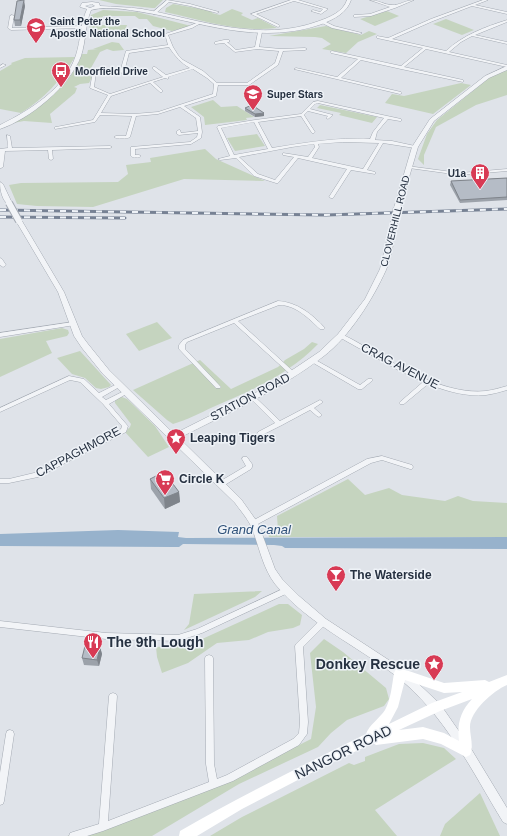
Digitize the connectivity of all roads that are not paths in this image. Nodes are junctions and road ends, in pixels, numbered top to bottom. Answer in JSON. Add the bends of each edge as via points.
{"nodes":[{"id":1,"x":169,"y":0,"type":"edge"},
{"id":2,"x":294,"y":0,"type":"edge"},
{"id":3,"x":349,"y":0,"type":"edge"},
{"id":4,"x":372,"y":0,"type":"edge"},
{"id":5,"x":412,"y":0,"type":"edge"},
{"id":6,"x":486,"y":0,"type":"edge"},
{"id":7,"x":92,"y":2,"type":"edge"},
{"id":8,"x":473,"y":6,"type":"junction"},
{"id":9,"x":98,"y":7,"type":"junction"},
{"id":10,"x":394,"y":7,"type":"junction"},
{"id":11,"x":89,"y":9,"type":"junction"},
{"id":12,"x":313,"y":10,"type":"dead end"},
{"id":13,"x":217,"y":12,"type":"dead end"},
{"id":14,"x":154,"y":13,"type":"junction"},
{"id":15,"x":507,"y":13,"type":"edge"},
{"id":16,"x":12,"y":16,"type":"dead end"},
{"id":17,"x":355,"y":16,"type":"dead end"},
{"id":18,"x":507,"y":21,"type":"edge"},
{"id":19,"x":323,"y":22,"type":"junction"},
{"id":20,"x":200,"y":23,"type":"junction"},
{"id":21,"x":278,"y":26,"type":"dead end"},
{"id":22,"x":82,"y":27,"type":"junction"},
{"id":23,"x":260,"y":32,"type":"junction"},
{"id":24,"x":360,"y":33,"type":"dead end"},
{"id":25,"x":471,"y":34,"type":"junction"},
{"id":26,"x":378,"y":37,"type":"dead end"},
{"id":27,"x":389,"y":39,"type":"junction"},
{"id":28,"x":216,"y":43,"type":"dead end"},
{"id":29,"x":507,"y":43,"type":"edge"},
{"id":30,"x":170,"y":46,"type":"junction"},
{"id":31,"x":257,"y":48,"type":"junction"},
{"id":32,"x":425,"y":48,"type":"junction"},
{"id":33,"x":305,"y":49,"type":"dead end"},
{"id":34,"x":281,"y":50,"type":"junction"},
{"id":35,"x":332,"y":52,"type":"dead end"},
{"id":36,"x":446,"y":53,"type":"junction"},
{"id":37,"x":360,"y":59,"type":"junction"},
{"id":38,"x":507,"y":67,"type":"edge"},
{"id":39,"x":154,"y":68,"type":"dead end"},
{"id":40,"x":193,"y":68,"type":"junction"},
{"id":41,"x":401,"y":68,"type":"junction"},
{"id":42,"x":296,"y":69,"type":"dead end"},
{"id":43,"x":94,"y":72,"type":"dead end"},
{"id":44,"x":122,"y":72,"type":"dead end"},
{"id":45,"x":167,"y":78,"type":"junction"},
{"id":46,"x":338,"y":79,"type":"junction"},
{"id":47,"x":462,"y":81,"type":"dead end"},
{"id":48,"x":152,"y":83,"type":"junction"},
{"id":49,"x":216,"y":84,"type":"junction"},
{"id":50,"x":161,"y":91,"type":"dead end"},
{"id":51,"x":400,"y":93,"type":"dead end"},
{"id":52,"x":110,"y":96,"type":"junction"},
{"id":53,"x":182,"y":107,"type":"junction"},
{"id":54,"x":308,"y":110,"type":"junction"},
{"id":55,"x":99,"y":114,"type":"junction"},
{"id":56,"x":134,"y":115,"type":"junction"},
{"id":57,"x":302,"y":115,"type":"junction"},
{"id":58,"x":387,"y":117,"type":"junction"},
{"id":59,"x":328,"y":118,"type":"dead end"},
{"id":60,"x":400,"y":120,"type":"dead end"},
{"id":61,"x":255,"y":121,"type":"junction"},
{"id":62,"x":0,"y":127,"type":"edge"},
{"id":63,"x":56,"y":128,"type":"dead end"},
{"id":64,"x":179,"y":131,"type":"dead end"},
{"id":65,"x":200,"y":132,"type":"junction"},
{"id":66,"x":313,"y":132,"type":"dead end"},
{"id":67,"x":8,"y":136,"type":"dead end"},
{"id":68,"x":116,"y":137,"type":"dead end"},
{"id":69,"x":372,"y":141,"type":"junction"},
{"id":70,"x":382,"y":142,"type":"junction"},
{"id":71,"x":315,"y":143,"type":"junction"},
{"id":72,"x":110,"y":147,"type":"dead end"},
{"id":73,"x":415,"y":147,"type":"junction"},
{"id":74,"x":50,"y":148,"type":"junction"},
{"id":75,"x":270,"y":149,"type":"junction"},
{"id":76,"x":2,"y":150,"type":"edge"},
{"id":77,"x":10,"y":150,"type":"junction"},
{"id":78,"x":285,"y":154,"type":"dead end"},
{"id":79,"x":139,"y":156,"type":"dead end"},
{"id":80,"x":232,"y":156,"type":"junction"},
{"id":81,"x":296,"y":157,"type":"junction"},
{"id":82,"x":220,"y":158,"type":"dead end"},
{"id":83,"x":50,"y":159,"type":"dead end"},
{"id":84,"x":309,"y":159,"type":"junction"},
{"id":85,"x":1,"y":167,"type":"dead end"},
{"id":86,"x":409,"y":167,"type":"junction"},
{"id":87,"x":350,"y":168,"type":"junction"},
{"id":88,"x":507,"y":170,"type":"edge"},
{"id":89,"x":364,"y":171,"type":"junction"},
{"id":90,"x":373,"y":174,"type":"dead end"},
{"id":91,"x":0,"y":184,"type":"edge"},
{"id":92,"x":330,"y":197,"type":"dead end"},
{"id":93,"x":0,"y":260,"type":"edge"},
{"id":94,"x":3,"y":265,"type":"dead end"},
{"id":95,"x":235,"y":321,"type":"junction"},
{"id":96,"x":73,"y":324,"type":"junction"},
{"id":97,"x":322,"y":328,"type":"dead end"},
{"id":98,"x":0,"y":335,"type":"edge"},
{"id":99,"x":341,"y":336,"type":"junction"},
{"id":100,"x":312,"y":360,"type":"junction"},
{"id":101,"x":293,"y":374,"type":"junction"},
{"id":102,"x":370,"y":380,"type":"dead end"},
{"id":103,"x":427,"y":382,"type":"junction"},
{"id":104,"x":119,"y":385,"type":"junction"},
{"id":105,"x":218,"y":387,"type":"dead end"},
{"id":106,"x":507,"y":388,"type":"edge"},
{"id":107,"x":126,"y":392,"type":"junction"},
{"id":108,"x":99,"y":396,"type":"junction"},
{"id":109,"x":253,"y":398,"type":"junction"},
{"id":110,"x":320,"y":402,"type":"dead end"},
{"id":111,"x":106,"y":403,"type":"junction"},
{"id":112,"x":402,"y":403,"type":"dead end"},
{"id":113,"x":310,"y":407,"type":"junction"},
{"id":114,"x":0,"y":410,"type":"edge"},
{"id":115,"x":319,"y":415,"type":"dead end"},
{"id":116,"x":280,"y":424,"type":"junction"},
{"id":117,"x":260,"y":434,"type":"dead end"},
{"id":118,"x":174,"y":437,"type":"junction"},
{"id":119,"x":245,"y":459,"type":"dead end"},
{"id":120,"x":410,"y":467,"type":"dead end"},
{"id":121,"x":0,"y":481,"type":"edge"},
{"id":122,"x":221,"y":484,"type":"junction"},
{"id":123,"x":254,"y":524,"type":"junction"},
{"id":124,"x":287,"y":590,"type":"junction"},
{"id":125,"x":323,"y":622,"type":"junction"},
{"id":126,"x":0,"y":624,"type":"edge"},
{"id":127,"x":209,"y":658,"type":"dead end"},
{"id":128,"x":400,"y":673,"type":"junction"},
{"id":129,"x":507,"y":680,"type":"edge"},
{"id":130,"x":495,"y":685,"type":"junction"},
{"id":131,"x":113,"y":696,"type":"dead end"},
{"id":132,"x":436,"y":707,"type":"junction"},
{"id":133,"x":10,"y":734,"type":"dead end"},
{"id":134,"x":365,"y":741,"type":"junction"},
{"id":135,"x":466,"y":751,"type":"junction"},
{"id":136,"x":214,"y":784,"type":"junction"},
{"id":137,"x":0,"y":801,"type":"edge"},
{"id":138,"x":507,"y":818,"type":"edge"},
{"id":139,"x":103,"y":827,"type":"junction"},
{"id":140,"x":73,"y":836,"type":"edge"},
{"id":141,"x":184,"y":836,"type":"edge"}],
"edges":[{"from":1,"to":13,"type":"street"},
{"from":1,"to":14,"type":"street"},
{"from":2,"to":12,"type":"street","via":[[326,9],[321,13]]},
{"from":2,"to":21,"type":"street","via":[[253,14]]},
{"from":3,"to":19,"type":"street","via":[[338,14]]},
{"from":4,"to":10,"type":"street"},
{"from":5,"to":10,"type":"street"},
{"from":6,"to":8,"type":"street"},
{"from":7,"to":9,"type":"street"},
{"from":7,"to":11,"type":"street","via":[[82,6]]},
{"from":8,"to":15,"type":"street"},
{"from":8,"to":27,"type":"street"},
{"from":9,"to":11,"type":"street"},
{"from":9,"to":14,"type":"street"},
{"from":10,"to":17,"type":"street","via":[[370,15]]},
{"from":11,"to":22,"type":"street"},
{"from":14,"to":20,"type":"street"},
{"from":16,"to":22,"type":"street","via":[[11,29]]},
{"from":18,"to":25,"type":"street"},
{"from":19,"to":23,"type":"street","via":[[300,28]]},
{"from":19,"to":24,"type":"street"},
{"from":20,"to":23,"type":"street","via":[[231,30]]},
{"from":20,"to":30,"type":"street","via":[[166,35]]},
{"from":22,"to":62,"type":"street","via":[[79,54],[71,71],[37,106]]},
{"from":23,"to":31,"type":"street"},
{"from":25,"to":29,"type":"street"},
{"from":25,"to":36,"type":"street","via":[[456,42]]},
{"from":26,"to":27,"type":"street"},
{"from":27,"to":32,"type":"street"},
{"from":28,"to":31,"type":"street","via":[[226,41],[235,51]]},
{"from":30,"to":40,"type":"street","via":[[179,60]]},
{"from":30,"to":44,"type":"street","via":[[127,52]]},
{"from":31,"to":34,"type":"street"},
{"from":32,"to":36,"type":"street"},
{"from":32,"to":41,"type":"street"},
{"from":33,"to":34,"type":"street"},
{"from":34,"to":49,"type":"street","via":[[277,64],[248,84]]},
{"from":35,"to":37,"type":"street"},
{"from":36,"to":38,"type":"street"},
{"from":37,"to":41,"type":"street"},
{"from":37,"to":46,"type":"street"},
{"from":38,"to":73,"type":"street","name":"CLOVERHILL ROAD","via":[[487,77],[432,120]]},
{"from":39,"to":45,"type":"street"},
{"from":40,"to":45,"type":"street"},
{"from":40,"to":49,"type":"street","via":[[204,73]]},
{"from":41,"to":47,"type":"street"},
{"from":42,"to":46,"type":"street"},
{"from":43,"to":52,"type":"street","via":[[92,88]]},
{"from":45,"to":48,"type":"street"},
{"from":46,"to":51,"type":"street"},
{"from":48,"to":50,"type":"street"},
{"from":48,"to":52,"type":"street"},
{"from":49,"to":53,"type":"street","via":[[215,95]]},
{"from":52,"to":55,"type":"street"},
{"from":53,"to":56,"type":"street"},
{"from":53,"to":65,"type":"street","via":[[198,117]]},
{"from":54,"to":57,"type":"street"},
{"from":54,"to":58,"type":"street","via":[[318,102]]},
{"from":54,"to":59,"type":"street","via":[[331,115]]},
{"from":55,"to":56,"type":"street"},
{"from":55,"to":63,"type":"street","via":[[89,123]]},
{"from":56,"to":68,"type":"street","via":[[128,137]]},
{"from":57,"to":61,"type":"street"},
{"from":57,"to":66,"type":"street"},
{"from":58,"to":60,"type":"street"},
{"from":58,"to":69,"type":"street","via":[[375,132]]},
{"from":61,"to":75,"type":"street"},
{"from":61,"to":80,"type":"street","via":[[219,127]]},
{"from":64,"to":65,"type":"street","via":[[179,134]]},
{"from":65,"to":79,"type":"street","via":[[199,138],[191,143],[133,148],[132,156]]},
{"from":67,"to":77,"type":"street"},
{"from":69,"to":70,"type":"street"},
{"from":69,"to":71,"type":"street"},
{"from":70,"to":73,"type":"street"},
{"from":70,"to":89,"type":"street"},
{"from":71,"to":75,"type":"street"},
{"from":71,"to":84,"type":"street","via":[[317,147]]},
{"from":72,"to":74,"type":"street"},
{"from":73,"to":86,"type":"street","name":"CLOVERHILL ROAD"},
{"from":74,"to":77,"type":"street"},
{"from":74,"to":83,"type":"street"},
{"from":75,"to":80,"type":"street"},
{"from":76,"to":77,"type":"street"},
{"from":76,"to":85,"type":"street"},
{"from":78,"to":81,"type":"street"},
{"from":80,"to":81,"type":"street","via":[[237,157],[256,175],[276,182]]},
{"from":80,"to":82,"type":"street"},
{"from":81,"to":84,"type":"street"},
{"from":84,"to":87,"type":"street"},
{"from":86,"to":88,"type":"street","via":[[460,174]]},
{"from":86,"to":99,"type":"street","name":"CLOVERHILL ROAD","bridge":true,"via":[[383,269],[368,299]]},
{"from":87,"to":89,"type":"street"},
{"from":87,"to":92,"type":"street"},
{"from":89,"to":90,"type":"street"},
{"from":91,"to":96,"type":"street","bridge":true,"via":[[61,292]]},
{"from":93,"to":94,"type":"street"},
{"from":95,"to":97,"type":"street","via":[[284,302],[293,304]]},
{"from":95,"to":101,"type":"street"},
{"from":95,"to":105,"type":"street","via":[[185,341],[182,345],[182,350]]},
{"from":96,"to":98,"type":"street"},
{"from":96,"to":104,"type":"street","via":[[78,336]]},
{"from":99,"to":100,"type":"street","name":"STATION ROAD"},
{"from":99,"to":103,"type":"street","name":"CRAG AVENUE"},
{"from":100,"to":101,"type":"street","name":"STATION ROAD"},
{"from":100,"to":102,"type":"street","via":[[360,388]]},
{"from":101,"to":109,"type":"street","name":"STATION ROAD"},
{"from":103,"to":106,"type":"street","name":"CRAG AVENUE","via":[[463,393],[491,392]]},
{"from":103,"to":112,"type":"street"},
{"from":104,"to":107,"type":"street"},
{"from":104,"to":108,"type":"street"},
{"from":107,"to":111,"type":"street"},
{"from":107,"to":118,"type":"street"},
{"from":108,"to":111,"type":"street","name":"CAPPAGHMORE"},
{"from":108,"to":114,"type":"street","name":"CAPPAGHMORE","via":[[82,380],[69,378]]},
{"from":109,"to":116,"type":"street"},
{"from":109,"to":118,"type":"street","name":"STATION ROAD"},
{"from":110,"to":113,"type":"street"},
{"from":111,"to":121,"type":"street","name":"CAPPAGHMORE","via":[[123,422],[124,430],[36,475]]},
{"from":113,"to":115,"type":"street"},
{"from":113,"to":116,"type":"street"},
{"from":116,"to":117,"type":"street"},
{"from":118,"to":122,"type":"street"},
{"from":119,"to":122,"type":"street","via":[[250,464],[249,467]]},
{"from":120,"to":123,"type":"street","via":[[375,458]]},
{"from":122,"to":123,"type":"street","via":[[238,501]]},
{"from":123,"to":124,"type":"street","via":[[271,571]]},
{"from":124,"to":125,"type":"street"},
{"from":124,"to":126,"type":"street","via":[[199,631],[178,638],[106,636]]},
{"from":125,"to":128,"type":"street"},
{"from":125,"to":136,"type":"street","via":[[299,646],[303,734],[296,742]]},
{"from":127,"to":136,"type":"street","via":[[210,764]]},
{"from":128,"to":130,"type":"main road","via":[[444,688]]},
{"from":128,"to":132,"type":"street"},
{"from":128,"to":134,"type":"main road","via":[[395,704],[383,723]]},
{"from":129,"to":130,"type":"main road","name":"NANGOR ROAD"},
{"from":130,"to":132,"type":"main road","name":"NANGOR ROAD"},
{"from":130,"to":135,"type":"main road","via":[[466,716]]},
{"from":131,"to":139,"type":"street"},
{"from":132,"to":134,"type":"main road","name":"NANGOR ROAD"},
{"from":132,"to":135,"type":"street"},
{"from":133,"to":137,"type":"street"},
{"from":134,"to":135,"type":"main road","via":[[423,733],[444,739]]},
{"from":134,"to":141,"type":"main road","name":"NANGOR ROAD","via":[[238,804]]},
{"from":135,"to":138,"type":"street"},
{"from":136,"to":139,"type":"street"},
{"from":139,"to":140,"type":"street"}]}
